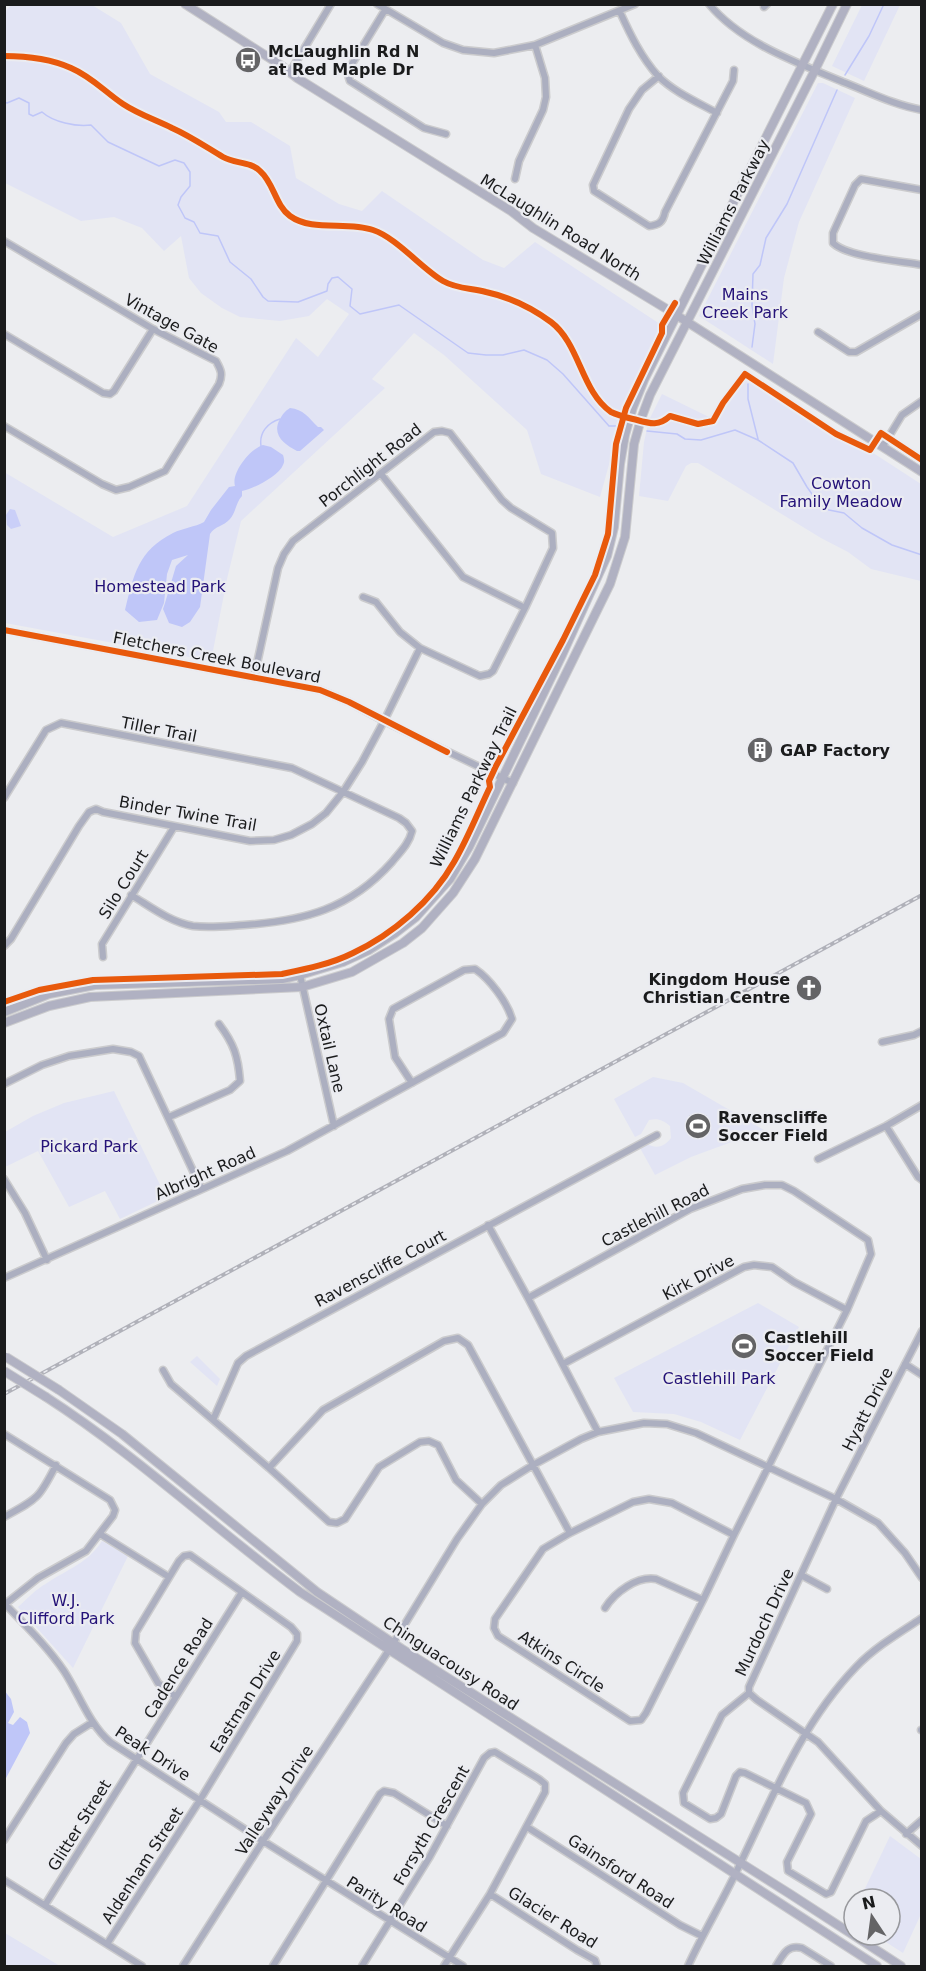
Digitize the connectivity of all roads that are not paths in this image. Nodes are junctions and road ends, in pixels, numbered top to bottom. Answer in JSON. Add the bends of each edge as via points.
{"nodes":[{"id":1,"x":186,"y":4,"type":"edge"},
{"id":2,"x":331,"y":4,"type":"edge"},
{"id":3,"x":377,"y":4,"type":"edge"},
{"id":4,"x":635,"y":4,"type":"edge"},
{"id":5,"x":709,"y":4,"type":"edge"},
{"id":6,"x":833,"y":4,"type":"edge"},
{"id":7,"x":847,"y":4,"type":"edge"},
{"id":8,"x":385,"y":10,"type":"junction"},
{"id":9,"x":620,"y":12,"type":"junction"},
{"id":10,"x":534,"y":45,"type":"junction"},
{"id":11,"x":804,"y":64,"type":"junction"},
{"id":12,"x":734,"y":70,"type":"dead end"},
{"id":13,"x":815,"y":70,"type":"junction"},
{"id":14,"x":290,"y":72,"type":"junction"},
{"id":15,"x":659,"y":76,"type":"junction"},
{"id":16,"x":921,"y":110,"type":"edge"},
{"id":17,"x":717,"y":113,"type":"junction"},
{"id":18,"x":446,"y":134,"type":"dead end"},
{"id":19,"x":515,"y":179,"type":"dead end"},
{"id":20,"x":921,"y":190,"type":"edge"},
{"id":21,"x":4,"y":241,"type":"edge"},
{"id":22,"x":921,"y":264,"type":"edge"},
{"id":23,"x":921,"y":314,"type":"edge"},
{"id":24,"x":677,"y":315,"type":"junction"},
{"id":25,"x":687,"y":322,"type":"junction"},
{"id":26,"x":153,"y":328,"type":"junction"},
{"id":27,"x":818,"y":332,"type":"dead end"},
{"id":28,"x":4,"y":334,"type":"edge"},
{"id":29,"x":921,"y":401,"type":"edge"},
{"id":30,"x":4,"y":426,"type":"edge"},
{"id":31,"x":882,"y":446,"type":"junction"},
{"id":32,"x":921,"y":472,"type":"edge"},
{"id":33,"x":381,"y":474,"type":"junction"},
{"id":34,"x":363,"y":597,"type":"dead end"},
{"id":35,"x":525,"y":608,"type":"junction"},
{"id":36,"x":4,"y":630,"type":"edge"},
{"id":37,"x":420,"y":648,"type":"junction"},
{"id":38,"x":254,"y":677,"type":"junction"},
{"id":39,"x":384,"y":721,"type":"junction"},
{"id":40,"x":501,"y":778,"type":"junction"},
{"id":41,"x":513,"y":783,"type":"junction"},
{"id":42,"x":343,"y":792,"type":"junction"},
{"id":43,"x":4,"y":798,"type":"edge"},
{"id":44,"x":174,"y":827,"type":"junction"},
{"id":45,"x":131,"y":896,"type":"junction"},
{"id":46,"x":4,"y":946,"type":"edge"},
{"id":47,"x":103,"y":957,"type":"dead end"},
{"id":48,"x":300,"y":975,"type":"junction"},
{"id":49,"x":302,"y":987,"type":"junction"},
{"id":50,"x":4,"y":1012,"type":"edge"},
{"id":51,"x":4,"y":1023,"type":"edge"},
{"id":52,"x":219,"y":1024,"type":"dead end"},
{"id":53,"x":921,"y":1031,"type":"edge"},
{"id":54,"x":882,"y":1042,"type":"dead end"},
{"id":55,"x":412,"y":1083,"type":"junction"},
{"id":56,"x":4,"y":1084,"type":"edge"},
{"id":57,"x":921,"y":1105,"type":"edge"},
{"id":58,"x":169,"y":1117,"type":"junction"},
{"id":59,"x":334,"y":1126,"type":"junction"},
{"id":60,"x":886,"y":1126,"type":"junction"},
{"id":61,"x":657,"y":1135,"type":"dead end"},
{"id":62,"x":818,"y":1159,"type":"dead end"},
{"id":63,"x":4,"y":1179,"type":"edge"},
{"id":64,"x":921,"y":1180,"type":"edge"},
{"id":65,"x":201,"y":1188,"type":"junction"},
{"id":66,"x":488,"y":1225,"type":"junction"},
{"id":67,"x":46,"y":1260,"type":"junction"},
{"id":68,"x":4,"y":1278,"type":"edge"},
{"id":69,"x":528,"y":1298,"type":"junction"},
{"id":70,"x":847,"y":1310,"type":"junction"},
{"id":71,"x":921,"y":1331,"type":"edge"},
{"id":72,"x":5,"y":1357,"type":"edge"},
{"id":73,"x":563,"y":1364,"type":"junction"},
{"id":74,"x":905,"y":1364,"type":"junction"},
{"id":75,"x":163,"y":1370,"type":"dead end"},
{"id":76,"x":4,"y":1371,"type":"edge"},
{"id":77,"x":921,"y":1375,"type":"edge"},
{"id":78,"x":213,"y":1420,"type":"junction"},
{"id":79,"x":598,"y":1432,"type":"junction"},
{"id":80,"x":4,"y":1434,"type":"edge"},
{"id":81,"x":533,"y":1465,"type":"junction"},
{"id":82,"x":56,"y":1466,"type":"junction"},
{"id":83,"x":768,"y":1466,"type":"junction"},
{"id":84,"x":269,"y":1468,"type":"junction"},
{"id":85,"x":836,"y":1499,"type":"junction"},
{"id":86,"x":482,"y":1504,"type":"junction"},
{"id":87,"x":4,"y":1517,"type":"edge"},
{"id":88,"x":570,"y":1533,"type":"junction"},
{"id":89,"x":100,"y":1534,"type":"junction"},
{"id":90,"x":734,"y":1535,"type":"junction"},
{"id":91,"x":801,"y":1575,"type":"junction"},
{"id":92,"x":169,"y":1577,"type":"junction"},
{"id":93,"x":921,"y":1578,"type":"edge"},
{"id":94,"x":827,"y":1590,"type":"dead end"},
{"id":95,"x":242,"y":1592,"type":"junction"},
{"id":96,"x":703,"y":1600,"type":"junction"},
{"id":97,"x":5,"y":1604,"type":"edge"},
{"id":98,"x":605,"y":1608,"type":"dead end"},
{"id":99,"x":921,"y":1618,"type":"edge"},
{"id":100,"x":392,"y":1647,"type":"junction"},
{"id":101,"x":749,"y":1693,"type":"junction"},
{"id":102,"x":176,"y":1697,"type":"junction"},
{"id":103,"x":93,"y":1722,"type":"junction"},
{"id":104,"x":806,"y":1734,"type":"junction"},
{"id":105,"x":136,"y":1759,"type":"junction"},
{"id":106,"x":776,"y":1788,"type":"junction"},
{"id":107,"x":200,"y":1800,"type":"junction"},
{"id":108,"x":881,"y":1811,"type":"junction"},
{"id":109,"x":921,"y":1820,"type":"edge"},
{"id":110,"x":447,"y":1826,"type":"junction"},
{"id":111,"x":527,"y":1827,"type":"junction"},
{"id":112,"x":906,"y":1834,"type":"junction"},
{"id":113,"x":4,"y":1840,"type":"edge"},
{"id":114,"x":263,"y":1841,"type":"junction"},
{"id":115,"x":921,"y":1846,"type":"edge"},
{"id":116,"x":297,"y":1863,"type":"joint"},
{"id":117,"x":741,"y":1863,"type":"junction"},
{"id":118,"x":735,"y":1875,"type":"junction"},
{"id":119,"x":4,"y":1880,"type":"edge"},
{"id":120,"x":327,"y":1882,"type":"junction"},
{"id":121,"x":490,"y":1894,"type":"junction"},
{"id":122,"x":45,"y":1905,"type":"junction"},
{"id":123,"x":390,"y":1922,"type":"junction"},
{"id":124,"x":702,"y":1936,"type":"junction"},
{"id":125,"x":107,"y":1944,"type":"junction"},
{"id":126,"x":449,"y":1958,"type":"junction"},
{"id":127,"x":142,"y":1966,"type":"edge"},
{"id":128,"x":183,"y":1966,"type":"edge"},
{"id":129,"x":273,"y":1966,"type":"edge"},
{"id":130,"x":362,"y":1966,"type":"edge"},
{"id":131,"x":444,"y":1966,"type":"edge"},
{"id":132,"x":463,"y":1966,"type":"edge"},
{"id":133,"x":597,"y":1966,"type":"edge"},
{"id":134,"x":688,"y":1966,"type":"edge"},
{"id":135,"x":776,"y":1966,"type":"edge"},
{"id":136,"x":831,"y":1966,"type":"edge"},
{"id":137,"x":876,"y":1966,"type":"edge"},
{"id":138,"x":901,"y":1966,"type":"edge"}],
"edges":[{"from":1,"to":14,"type":"main road","name":"McLaughlin Road North"},
{"from":2,"to":14,"type":"street"},
{"from":3,"to":8,"type":"street"},
{"from":4,"to":9,"type":"street"},
{"from":5,"to":11,"type":"street","via":[[720,18],[750,39]]},
{"from":6,"to":11,"type":"main road","name":"Williams Parkway"},
{"from":7,"to":13,"type":"main road","name":"Williams Parkway"},
{"from":8,"to":10,"type":"street","via":[[463,51],[494,53]]},
{"from":8,"to":18,"type":"street","via":[[347,72],[350,81],[423,128]]},
{"from":9,"to":10,"type":"street"},
{"from":9,"to":15,"type":"street","via":[[634,43]]},
{"from":10,"to":19,"type":"street","via":[[545,78],[546,97]]},
{"from":11,"to":13,"type":"street"},
{"from":11,"to":24,"type":"main road","name":"Williams Parkway"},
{"from":12,"to":17,"type":"street","via":[[733,81]]},
{"from":13,"to":16,"type":"street"},
{"from":13,"to":25,"type":"main road","name":"Williams Parkway"},
{"from":14,"to":24,"type":"main road","name":"McLaughlin Road North"},
{"from":15,"to":17,"type":"street"},
{"from":15,"to":17,"type":"street","via":[[642,90],[629,109],[593,185],[594,191],[644,224],[658,225],[663,220]]},
{"from":20,"to":22,"type":"street","via":[[861,179],[833,233],[833,243],[838,249],[855,254]]},
{"from":21,"to":26,"type":"street","name":"Vintage Gate"},
{"from":23,"to":27,"type":"street","via":[[856,352],[849,352]]},
{"from":24,"to":25,"type":"main road","name":"McLaughlin Road North"},
{"from":24,"to":40,"type":"main road","name":"Williams Parkway","via":[[633,407],[623,445],[607,556]]},
{"from":25,"to":31,"type":"main road","name":"McLaughlin Road North"},
{"from":25,"to":41,"type":"main road","name":"Williams Parkway","via":[[645,409],[634,444],[625,537],[617,566]]},
{"from":26,"to":28,"type":"street","via":[[110,394]]},
{"from":26,"to":30,"type":"street","name":"Vintage Gate","via":[[216,361],[222,376],[165,471],[116,490]]},
{"from":29,"to":31,"type":"street","via":[[902,415]]},
{"from":31,"to":32,"type":"main road","name":"McLaughlin Road North"},
{"from":33,"to":35,"type":"street","via":[[463,577]]},
{"from":33,"to":35,"type":"street","name":"Porchlight Road","via":[[434,432],[450,433],[502,501],[552,533],[553,548]]},
{"from":33,"to":38,"type":"street","name":"Porchlight Road","via":[[293,541],[284,554]]},
{"from":34,"to":37,"type":"street","via":[[376,602],[400,632]]},
{"from":35,"to":37,"type":"street","name":"Porchlight Road","via":[[489,675],[470,673]]},
{"from":36,"to":38,"type":"street","name":"Fletchers Creek Boulevard"},
{"from":37,"to":39,"type":"street","name":"Binder Twine Trail"},
{"from":38,"to":39,"type":"street","name":"Fletchers Creek Boulevard","via":[[320,690]]},
{"from":39,"to":40,"type":"street","name":"Fletchers Creek Boulevard"},
{"from":39,"to":42,"type":"street","name":"Binder Twine Trail"},
{"from":40,"to":41,"type":"street","name":"Fletchers Creek Boulevard"},
{"from":40,"to":48,"type":"main road","name":"Williams Parkway","via":[[461,862],[416,917],[369,950]]},
{"from":41,"to":49,"type":"main road","name":"Williams Parkway","via":[[465,878],[422,928],[352,972]]},
{"from":42,"to":43,"type":"street","name":"Tiller Trail","via":[[292,768],[62,723],[46,730]]},
{"from":42,"to":44,"type":"street","name":"Binder Twine Trail","via":[[312,824],[274,840],[250,841]]},
{"from":42,"to":45,"type":"street","name":"Tiller Trail","via":[[399,818],[412,831],[409,841],[387,867],[334,907],[301,918],[194,926],[176,922]]},
{"from":44,"to":45,"type":"street","name":"Silo Court"},
{"from":44,"to":46,"type":"street","name":"Binder Twine Trail","via":[[96,809],[89,812]]},
{"from":45,"to":47,"type":"street","name":"Silo Court","via":[[102,944]]},
{"from":48,"to":49,"type":"street","name":"Oxtail Lane"},
{"from":48,"to":50,"type":"main road","name":"Williams Parkway","via":[[282,979],[94,985],[49,994]]},
{"from":49,"to":51,"type":"main road","name":"Williams Parkway","via":[[90,997],[49,1006]]},
{"from":49,"to":59,"type":"street","name":"Oxtail Lane"},
{"from":52,"to":58,"type":"street","via":[[234,1047],[240,1081],[230,1090]]},
{"from":53,"to":54,"type":"street"},
{"from":55,"to":55,"type":"street","name":"Albright Road","via":[[509,1026],[509,1011],[475,969],[464,970],[393,1009],[389,1019],[395,1057]]},
{"from":55,"to":59,"type":"street","name":"Albright Road"},
{"from":56,"to":58,"type":"street","via":[[69,1056],[124,1050],[139,1056]]},
{"from":57,"to":60,"type":"street"},
{"from":58,"to":65,"type":"street"},
{"from":59,"to":65,"type":"street","name":"Albright Road"},
{"from":60,"to":62,"type":"street"},
{"from":60,"to":64,"type":"street"},
{"from":61,"to":66,"type":"street","name":"Ravenscliffe Court"},
{"from":63,"to":67,"type":"street"},
{"from":65,"to":67,"type":"street","name":"Albright Road"},
{"from":66,"to":69,"type":"street"},
{"from":66,"to":78,"type":"street","name":"Ravenscliffe Court","via":[[246,1356],[238,1363]]},
{"from":67,"to":68,"type":"street","name":"Albright Road"},
{"from":69,"to":70,"type":"street","name":"Castlehill Road","via":[[690,1209],[742,1190],[782,1185],[868,1240],[871,1254]]},
{"from":69,"to":73,"type":"street"},
{"from":70,"to":73,"type":"street","name":"Kirk Drive","via":[[772,1267],[754,1265]]},
{"from":70,"to":83,"type":"street","name":"Castlehill Road"},
{"from":71,"to":74,"type":"street","name":"Hyatt Drive"},
{"from":72,"to":100,"type":"main road","name":"Chinguacousy Road","bridge":true,"via":[[122,1434],[304,1583]]},
{"from":73,"to":79,"type":"street"},
{"from":74,"to":77,"type":"street"},
{"from":74,"to":85,"type":"street","name":"Hyatt Drive"},
{"from":75,"to":78,"type":"street","via":[[171,1384]]},
{"from":76,"to":100,"type":"main road","name":"Chinguacousy Road","bridge":true,"via":[[115,1444],[300,1592]]},
{"from":78,"to":84,"type":"street"},
{"from":79,"to":81,"type":"street","name":"Valleyway Drive"},
{"from":79,"to":83,"type":"street","name":"Valleyway Drive","via":[[644,1422],[667,1424]]},
{"from":80,"to":82,"type":"street"},
{"from":81,"to":84,"type":"street","via":[[468,1345],[458,1338],[444,1341],[323,1410]]},
{"from":81,"to":86,"type":"street","name":"Valleyway Drive","via":[[501,1485]]},
{"from":81,"to":88,"type":"street"},
{"from":82,"to":87,"type":"street","via":[[33,1501]]},
{"from":82,"to":89,"type":"street","via":[[113,1505],[113,1516]]},
{"from":83,"to":85,"type":"street","name":"Valleyway Drive"},
{"from":83,"to":90,"type":"street","name":"Atkins Circle"},
{"from":84,"to":86,"type":"street","via":[[329,1522],[337,1523],[345,1519],[379,1467],[420,1442],[429,1441],[438,1445],[456,1480]]},
{"from":85,"to":91,"type":"street","name":"Murdoch Drive"},
{"from":85,"to":93,"type":"street","name":"Valleyway Drive","via":[[878,1523]]},
{"from":86,"to":100,"type":"street","name":"Valleyway Drive"},
{"from":88,"to":90,"type":"street","name":"Atkins Circle","via":[[633,1502],[649,1499],[672,1503]]},
{"from":88,"to":96,"type":"street","name":"Atkins Circle","via":[[543,1550],[495,1620],[494,1628],[498,1636],[630,1721],[641,1720],[646,1713]]},
{"from":89,"to":92,"type":"street"},
{"from":89,"to":97,"type":"street","via":[[86,1551],[38,1578]]},
{"from":90,"to":96,"type":"street","name":"Atkins Circle"},
{"from":91,"to":94,"type":"street"},
{"from":91,"to":101,"type":"street","name":"Murdoch Drive"},
{"from":92,"to":95,"type":"street","name":"Eastman Drive","via":[[181,1558],[190,1555]]},
{"from":92,"to":102,"type":"street","name":"Eastman Drive","via":[[134,1638],[156,1680]]},
{"from":95,"to":102,"type":"street","name":"Cadence Road"},
{"from":95,"to":107,"type":"street","name":"Eastman Drive","via":[[294,1630],[297,1641]]},
{"from":96,"to":98,"type":"street","via":[[649,1578],[637,1581],[611,1599]]},
{"from":97,"to":103,"type":"street","name":"Peak Drive","via":[[63,1670]]},
{"from":99,"to":104,"type":"street","via":[[856,1667]]},
{"from":100,"to":114,"type":"street","name":"Valleyway Drive"},
{"from":100,"to":117,"type":"main road","name":"Chinguacousy Road"},
{"from":100,"to":118,"type":"main road","name":"Chinguacousy Road"},
{"from":101,"to":104,"type":"street","name":"Murdoch Drive"},
{"from":101,"to":106,"type":"street","via":[[722,1715],[683,1793],[684,1803],[710,1819],[716,1818],[740,1772]]},
{"from":102,"to":105,"type":"street","name":"Cadence Road"},
{"from":103,"to":105,"type":"street","name":"Peak Drive","via":[[104,1737]]},
{"from":103,"to":113,"type":"street","via":[[66,1743]]},
{"from":104,"to":106,"type":"street"},
{"from":104,"to":108,"type":"street","name":"Murdoch Drive","via":[[818,1742]]},
{"from":105,"to":107,"type":"street","name":"Peak Drive"},
{"from":105,"to":122,"type":"street","name":"Glitter Street"},
{"from":106,"to":108,"type":"street","via":[[806,1803],[811,1814],[787,1862],[788,1871],[826,1894],[831,1892],[866,1821]]},
{"from":106,"to":117,"type":"street"},
{"from":107,"to":114,"type":"street","name":"Peak Drive"},
{"from":107,"to":125,"type":"street","name":"Aldenham Street"},
{"from":108,"to":112,"type":"street","name":"Murdoch Drive"},
{"from":109,"to":112,"type":"street"},
{"from":110,"to":111,"type":"street","name":"Forsyth Crescent","via":[[484,1758],[495,1752],[545,1784],[545,1792]]},
{"from":110,"to":120,"type":"street","via":[[394,1793],[384,1791]]},
{"from":110,"to":123,"type":"street","name":"Forsyth Crescent"},
{"from":111,"to":121,"type":"street","name":"Forsyth Crescent"},
{"from":111,"to":124,"type":"street","name":"Gainsford Road"},
{"from":112,"to":115,"type":"street","name":"Murdoch Drive"},
{"from":114,"to":116,"type":"street","name":"Peak Drive"},
{"from":114,"to":128,"type":"street","name":"Valleyway Drive"},
{"from":116,"to":120,"type":"street","name":"Parity Road"},
{"from":117,"to":118,"type":"street"},
{"from":117,"to":138,"type":"main road","name":"Chinguacousy Road"},
{"from":118,"to":124,"type":"street"},
{"from":118,"to":137,"type":"main road","name":"Chinguacousy Road"},
{"from":119,"to":122,"type":"street"},
{"from":120,"to":123,"type":"street","name":"Parity Road"},
{"from":120,"to":129,"type":"street"},
{"from":121,"to":126,"type":"street","name":"Forsyth Crescent"},
{"from":121,"to":133,"type":"street","name":"Glacier Road","via":[[595,1960]]},
{"from":122,"to":125,"type":"street"},
{"from":123,"to":126,"type":"street","name":"Parity Road"},
{"from":123,"to":130,"type":"street","name":"Forsyth Crescent"},
{"from":124,"to":134,"type":"street"},
{"from":125,"to":127,"type":"street"},
{"from":126,"to":131,"type":"street","name":"Forsyth Crescent"},
{"from":126,"to":132,"type":"street","name":"Parity Road"},
{"from":135,"to":136,"type":"street","via":[[792,1947],[802,1948]]}]}
